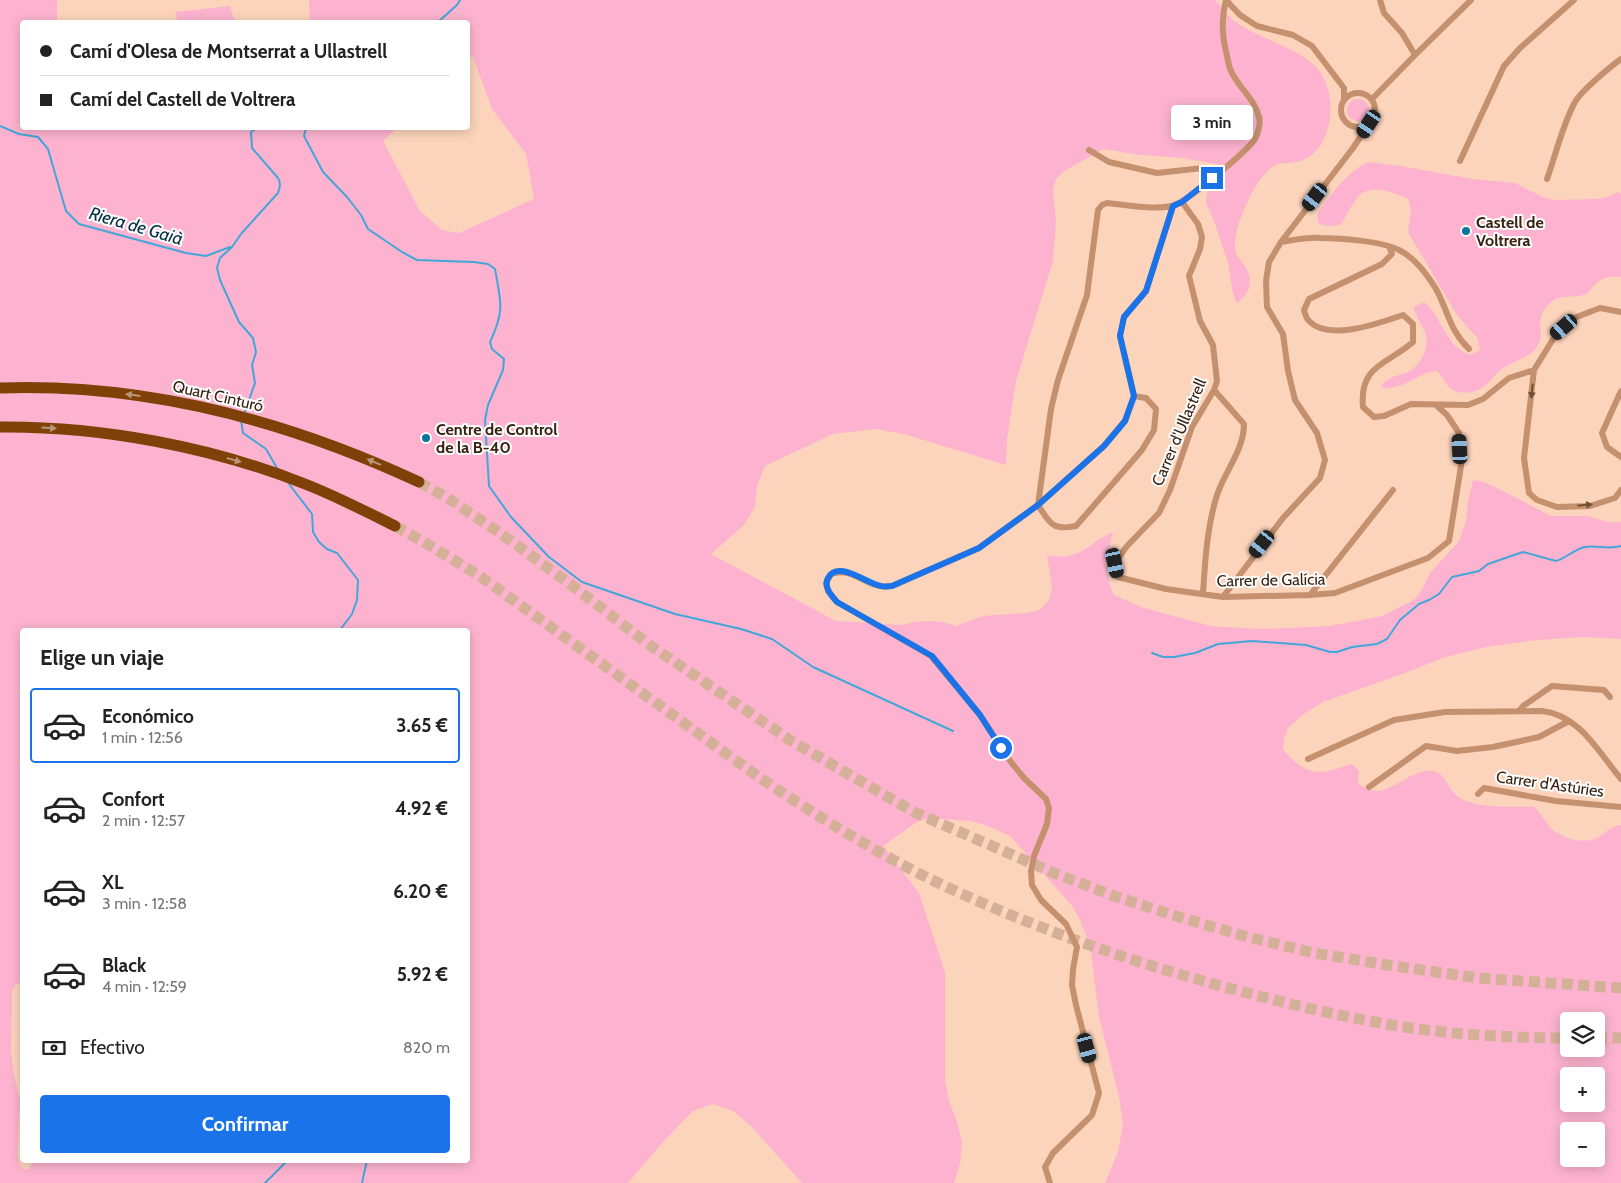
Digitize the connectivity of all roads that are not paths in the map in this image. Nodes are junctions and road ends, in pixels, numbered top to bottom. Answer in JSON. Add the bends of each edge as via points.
{"nodes":[{"id":1,"x":1226,"y":0,"type":"edge"},
{"id":2,"x":1380,"y":0,"type":"edge"},
{"id":3,"x":1471,"y":0,"type":"edge"},
{"id":4,"x":1574,"y":0,"type":"edge"},
{"id":5,"x":1415,"y":54,"type":"junction"},
{"id":6,"x":1621,"y":59,"type":"edge"},
{"id":7,"x":1344,"y":98,"type":"junction"},
{"id":8,"x":1372,"y":99,"type":"junction"},
{"id":9,"x":1369,"y":124,"type":"junction"},
{"id":10,"x":1089,"y":150,"type":"dead end"},
{"id":11,"x":1460,"y":161,"type":"dead end"},
{"id":12,"x":1223,"y":169,"type":"junction"},
{"id":13,"x":1547,"y":179,"type":"dead end"},
{"id":14,"x":1182,"y":202,"type":"junction"},
{"id":15,"x":1173,"y":206,"type":"junction"},
{"id":16,"x":1281,"y":242,"type":"junction"},
{"id":17,"x":1389,"y":246,"type":"junction"},
{"id":18,"x":1621,"y":312,"type":"edge"},
{"id":19,"x":1469,"y":349,"type":"dead end"},
{"id":20,"x":1534,"y":370,"type":"junction"},
{"id":21,"x":0,"y":388,"type":"edge"},
{"id":22,"x":1214,"y":390,"type":"junction"},
{"id":23,"x":1621,"y":391,"type":"edge"},
{"id":24,"x":1134,"y":396,"type":"junction"},
{"id":25,"x":1436,"y":405,"type":"junction"},
{"id":26,"x":0,"y":427,"type":"edge"},
{"id":27,"x":1621,"y":457,"type":"edge"},
{"id":28,"x":418,"y":482,"type":"tunnel mouth"},
{"id":29,"x":1392,"y":490,"type":"dead end"},
{"id":30,"x":1621,"y":490,"type":"edge"},
{"id":31,"x":1038,"y":505,"type":"junction"},
{"id":32,"x":395,"y":526,"type":"tunnel mouth"},
{"id":33,"x":1118,"y":577,"type":"joint"},
{"id":34,"x":1203,"y":594,"type":"junction"},
{"id":35,"x":1310,"y":595,"type":"junction"},
{"id":36,"x":1223,"y":596,"type":"junction"},
{"id":37,"x":1610,"y":697,"type":"dead end"},
{"id":38,"x":1520,"y":710,"type":"junction"},
{"id":39,"x":1569,"y":721,"type":"junction"},
{"id":40,"x":1308,"y":759,"type":"dead end"},
{"id":41,"x":1621,"y":779,"type":"edge"},
{"id":42,"x":1369,"y":787,"type":"dead end"},
{"id":43,"x":1478,"y":794,"type":"dead end"},
{"id":44,"x":1621,"y":807,"type":"edge"},
{"id":45,"x":1050,"y":1183,"type":"edge"}],
"edges":[{"from":1,"to":7,"type":"street","via":[[1257,26],[1293,35],[1312,46],[1344,88]]},
{"from":1,"to":12,"type":"street","via":[[1222,18],[1223,38],[1231,71],[1259,117],[1254,140]]},
{"from":2,"to":5,"type":"street","via":[[1384,13]]},
{"from":3,"to":5,"type":"street"},
{"from":4,"to":11,"type":"street","via":[[1504,66]]},
{"from":5,"to":8,"type":"street"},
{"from":6,"to":13,"type":"street","via":[[1576,100]]},
{"from":7,"to":8,"type":"street","via":[[1358,92]]},
{"from":7,"to":9,"type":"street","via":[[1340,109],[1344,120],[1358,128]]},
{"from":8,"to":9,"type":"street","via":[[1376,109]]},
{"from":9,"to":16,"type":"street"},
{"from":10,"to":12,"type":"street","via":[[1109,162],[1157,173]]},
{"from":12,"to":14,"type":"street"},
{"from":14,"to":15,"type":"street"},
{"from":14,"to":22,"type":"street","name":"Carrer d'Ullastrell","via":[[1198,224],[1202,236],[1189,276],[1200,321],[1213,345],[1217,381]]},
{"from":15,"to":24,"type":"street","via":[[1146,291],[1124,317],[1120,336]]},
{"from":15,"to":31,"type":"street","via":[[1102,204],[1098,210],[1087,295],[1051,409]]},
{"from":16,"to":17,"type":"street","via":[[1318,238]]},
{"from":16,"to":36,"type":"street","via":[[1269,262],[1267,307],[1282,334],[1295,400],[1316,433],[1325,460],[1320,478],[1283,518]]},
{"from":17,"to":19,"type":"street","via":[[1408,256],[1427,275],[1446,308],[1455,333]]},
{"from":17,"to":25,"type":"street","via":[[1392,254],[1382,264],[1309,299],[1304,310],[1308,320],[1318,327],[1338,331],[1403,315],[1413,324],[1413,342],[1372,370],[1362,392],[1363,407],[1374,417],[1411,404]]},
{"from":18,"to":20,"type":"street","via":[[1600,308],[1574,318],[1554,336]]},
{"from":20,"to":25,"type":"street","via":[[1509,378],[1483,399],[1468,405]]},
{"from":20,"to":30,"type":"street","one_way":true,"via":[[1524,458],[1529,493],[1537,500],[1557,507],[1590,506],[1614,498]]},
{"from":28,"to":21,"type":"highway","name":"Quart Cinturó","one_way":true,"via":[[305,435],[182,402],[104,392]]},
{"from":22,"to":33,"type":"street","name":"Carrer d'Ullastrell","via":[[1192,427],[1159,513],[1115,563]]},
{"from":22,"to":34,"type":"street","via":[[1244,424],[1244,436],[1217,495],[1207,544]]},
{"from":23,"to":27,"type":"street","via":[[1602,433],[1607,447]]},
{"from":24,"to":31,"type":"street","via":[[1125,421],[1104,446]]},
{"from":24,"to":31,"type":"street","via":[[1146,398],[1156,409],[1154,430],[1142,450],[1076,526],[1062,529],[1049,522]]},
{"from":25,"to":35,"type":"street","name":"Carrer de Galícia","via":[[1459,433],[1461,466],[1449,541],[1428,558],[1335,593]]},
{"from":26,"to":32,"type":"highway","one_way":true,"via":[[103,433],[187,448],[279,474]]},
{"from":29,"to":35,"type":"street"},
{"from":31,"to":45,"type":"street","via":[[979,548],[907,581],[880,586],[838,571],[831,574],[826,583],[837,602],[932,656],[980,715],[1011,762],[1046,799],[1049,808],[1047,824],[1034,856],[1032,885],[1041,900],[1066,924],[1077,947],[1072,985],[1098,1094],[1092,1115],[1053,1153],[1045,1167]]},
{"from":33,"to":34,"type":"street","name":"Carrer de Galícia"},
{"from":34,"to":36,"type":"street","name":"Carrer de Galícia"},
{"from":35,"to":36,"type":"street","name":"Carrer de Galícia"},
{"from":37,"to":38,"type":"street","via":[[1604,690],[1552,686]]},
{"from":38,"to":39,"type":"street","via":[[1550,712]]},
{"from":38,"to":40,"type":"street","via":[[1444,712],[1394,720]]},
{"from":39,"to":41,"type":"street","via":[[1590,740]]},
{"from":39,"to":42,"type":"street","via":[[1539,736],[1493,747],[1457,752],[1426,746]]},
{"from":43,"to":44,"type":"street","name":"Carrer d'Astúries","via":[[1484,788],[1556,801]]}]}
